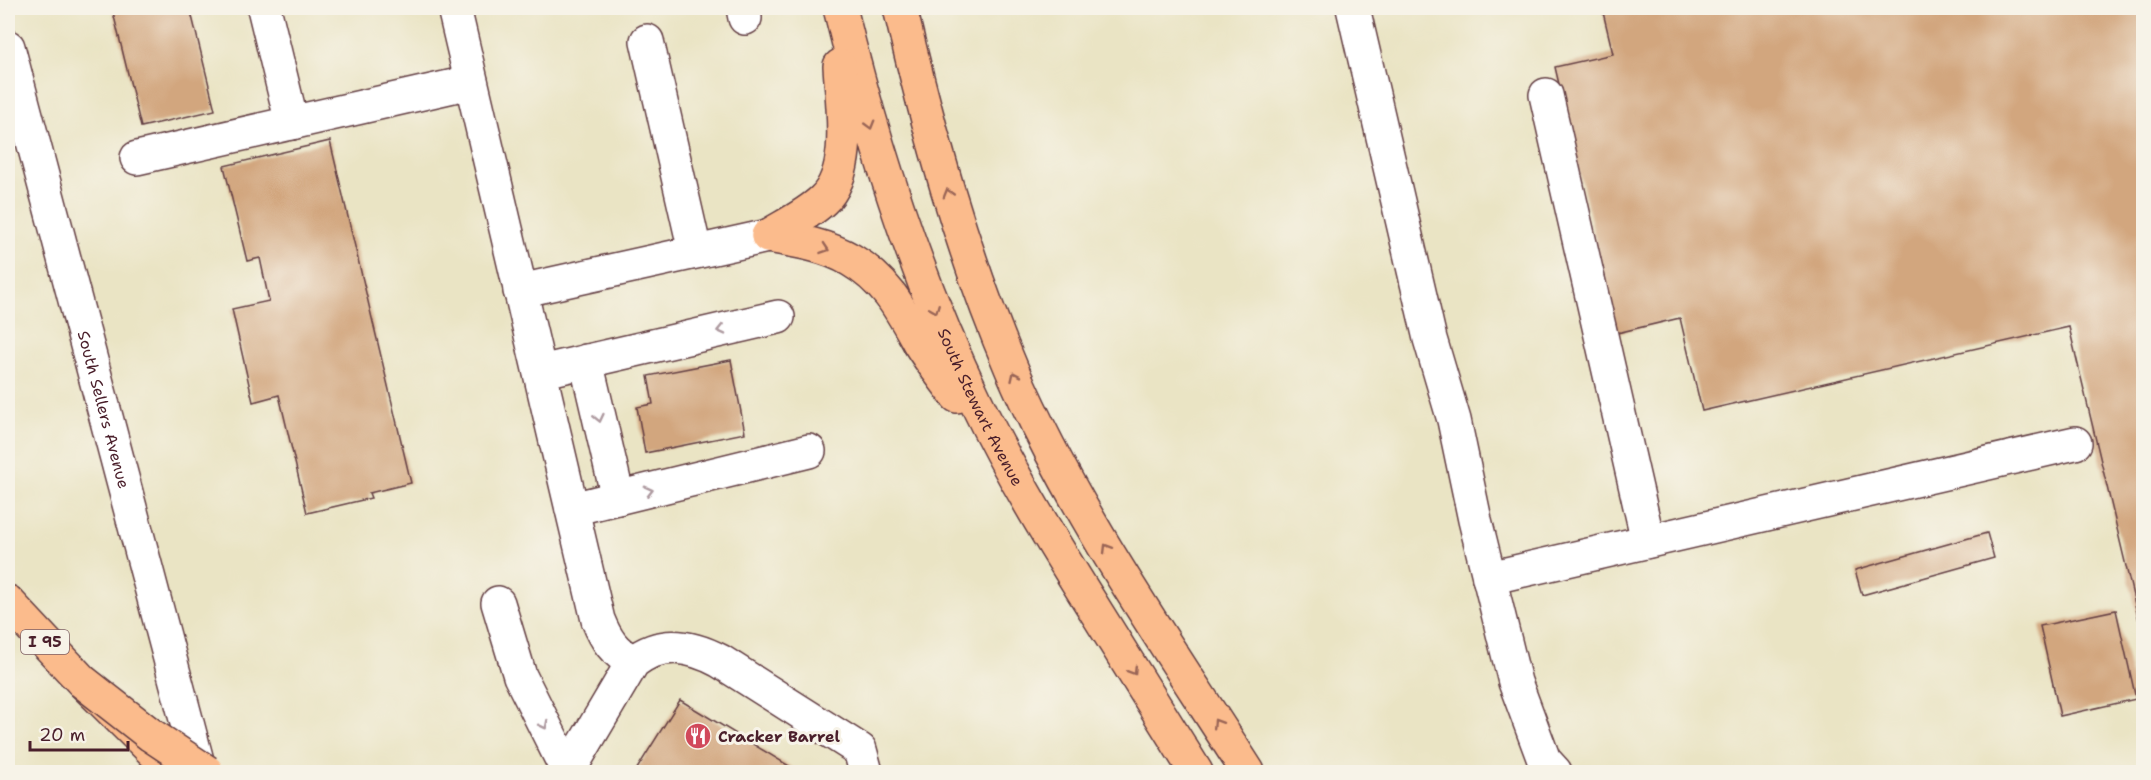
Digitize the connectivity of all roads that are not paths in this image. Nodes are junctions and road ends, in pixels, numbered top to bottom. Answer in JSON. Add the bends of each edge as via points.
{"nodes":[{"id":1,"x":264,"y":8,"type":"edge"},
{"id":2,"x":454,"y":8,"type":"edge"},
{"id":3,"x":839,"y":8,"type":"edge"},
{"id":4,"x":900,"y":8,"type":"edge"},
{"id":5,"x":1353,"y":8,"type":"edge"},
{"id":6,"x":647,"y":41,"type":"dead end"},
{"id":7,"x":8,"y":48,"type":"edge"},
{"id":8,"x":471,"y":82,"type":"junction"},
{"id":9,"x":1546,"y":95,"type":"dead end"},
{"id":10,"x":292,"y":123,"type":"junction"},
{"id":11,"x":137,"y":158,"type":"dead end"},
{"id":12,"x":768,"y":236,"type":"junction"},
{"id":13,"x":694,"y":251,"type":"junction"},
{"id":14,"x":520,"y":291,"type":"junction"},
{"id":15,"x":778,"y":317,"type":"dead end"},
{"id":16,"x":586,"y":361,"type":"junction"},
{"id":17,"x":540,"y":372,"type":"junction"},
{"id":18,"x":2074,"y":443,"type":"dead end"},
{"id":19,"x":809,"y":451,"type":"dead end"},
{"id":20,"x":1016,"y":479,"type":"junction"},
{"id":21,"x":618,"y":498,"type":"junction"},
{"id":22,"x":572,"y":509,"type":"junction"},
{"id":23,"x":1648,"y":541,"type":"junction"},
{"id":24,"x":1489,"y":578,"type":"junction"},
{"id":25,"x":8,"y":602,"type":"edge"},
{"id":26,"x":498,"y":603,"type":"dead end"},
{"id":27,"x":633,"y":662,"type":"junction"},
{"id":28,"x":82,"y":681,"type":"junction"},
{"id":29,"x":174,"y":772,"type":"edge"},
{"id":30,"x":200,"y":772,"type":"edge"},
{"id":31,"x":207,"y":772,"type":"edge"},
{"id":32,"x":568,"y":772,"type":"edge"},
{"id":33,"x":866,"y":772,"type":"edge"},
{"id":34,"x":1196,"y":772,"type":"edge"},
{"id":35,"x":1248,"y":772,"type":"edge"},
{"id":36,"x":1555,"y":772,"type":"edge"}],
"edges":[{"from":1,"to":10,"type":"street"},
{"from":2,"to":8,"type":"street"},
{"from":3,"to":12,"type":"main road","via":[[843,136],[840,171],[824,199]]},
{"from":3,"to":20,"type":"main road","name":"South Stewart Avenue","one_way":true,"via":[[878,154],[909,244],[976,402]]},
{"from":35,"to":4,"type":"main road","one_way":true,"via":[[1101,538],[1013,372],[961,238]]},
{"from":5,"to":24,"type":"street"},
{"from":6,"to":13,"type":"street"},
{"from":7,"to":30,"type":"street","name":"South Sellers Avenue"},
{"from":8,"to":10,"type":"street"},
{"from":8,"to":14,"type":"street"},
{"from":9,"to":23,"type":"street"},
{"from":10,"to":11,"type":"street"},
{"from":12,"to":13,"type":"street"},
{"from":12,"to":20,"type":"main road","one_way":true,"via":[[832,251],[877,279],[893,296],[921,345]]},
{"from":13,"to":14,"type":"street"},
{"from":14,"to":17,"type":"street"},
{"from":15,"to":16,"type":"street","one_way":true},
{"from":16,"to":17,"type":"street"},
{"from":16,"to":21,"type":"street","one_way":true},
{"from":17,"to":22,"type":"street"},
{"from":18,"to":23,"type":"street"},
{"from":21,"to":19,"type":"street","one_way":true},
{"from":20,"to":34,"type":"main road","name":"South Stewart Avenue","one_way":true},
{"from":21,"to":22,"type":"street"},
{"from":22,"to":27,"type":"street","via":[[601,627],[610,646]]},
{"from":23,"to":24,"type":"street"},
{"from":24,"to":36,"type":"street","via":[[1515,682],[1544,760]]},
{"from":25,"to":28,"type":"main road","number":"I 95"},
{"from":26,"to":32,"type":"street","one_way":true,"via":[[520,676]]},
{"from":27,"to":32,"type":"street"},
{"from":27,"to":33,"type":"street","via":[[664,647],[704,652],[860,750]]},
{"from":28,"to":29,"type":"main road","number":"I 95","bridge":true},
{"from":28,"to":31,"type":"main road","bridge":true,"via":[[151,735]]}]}
